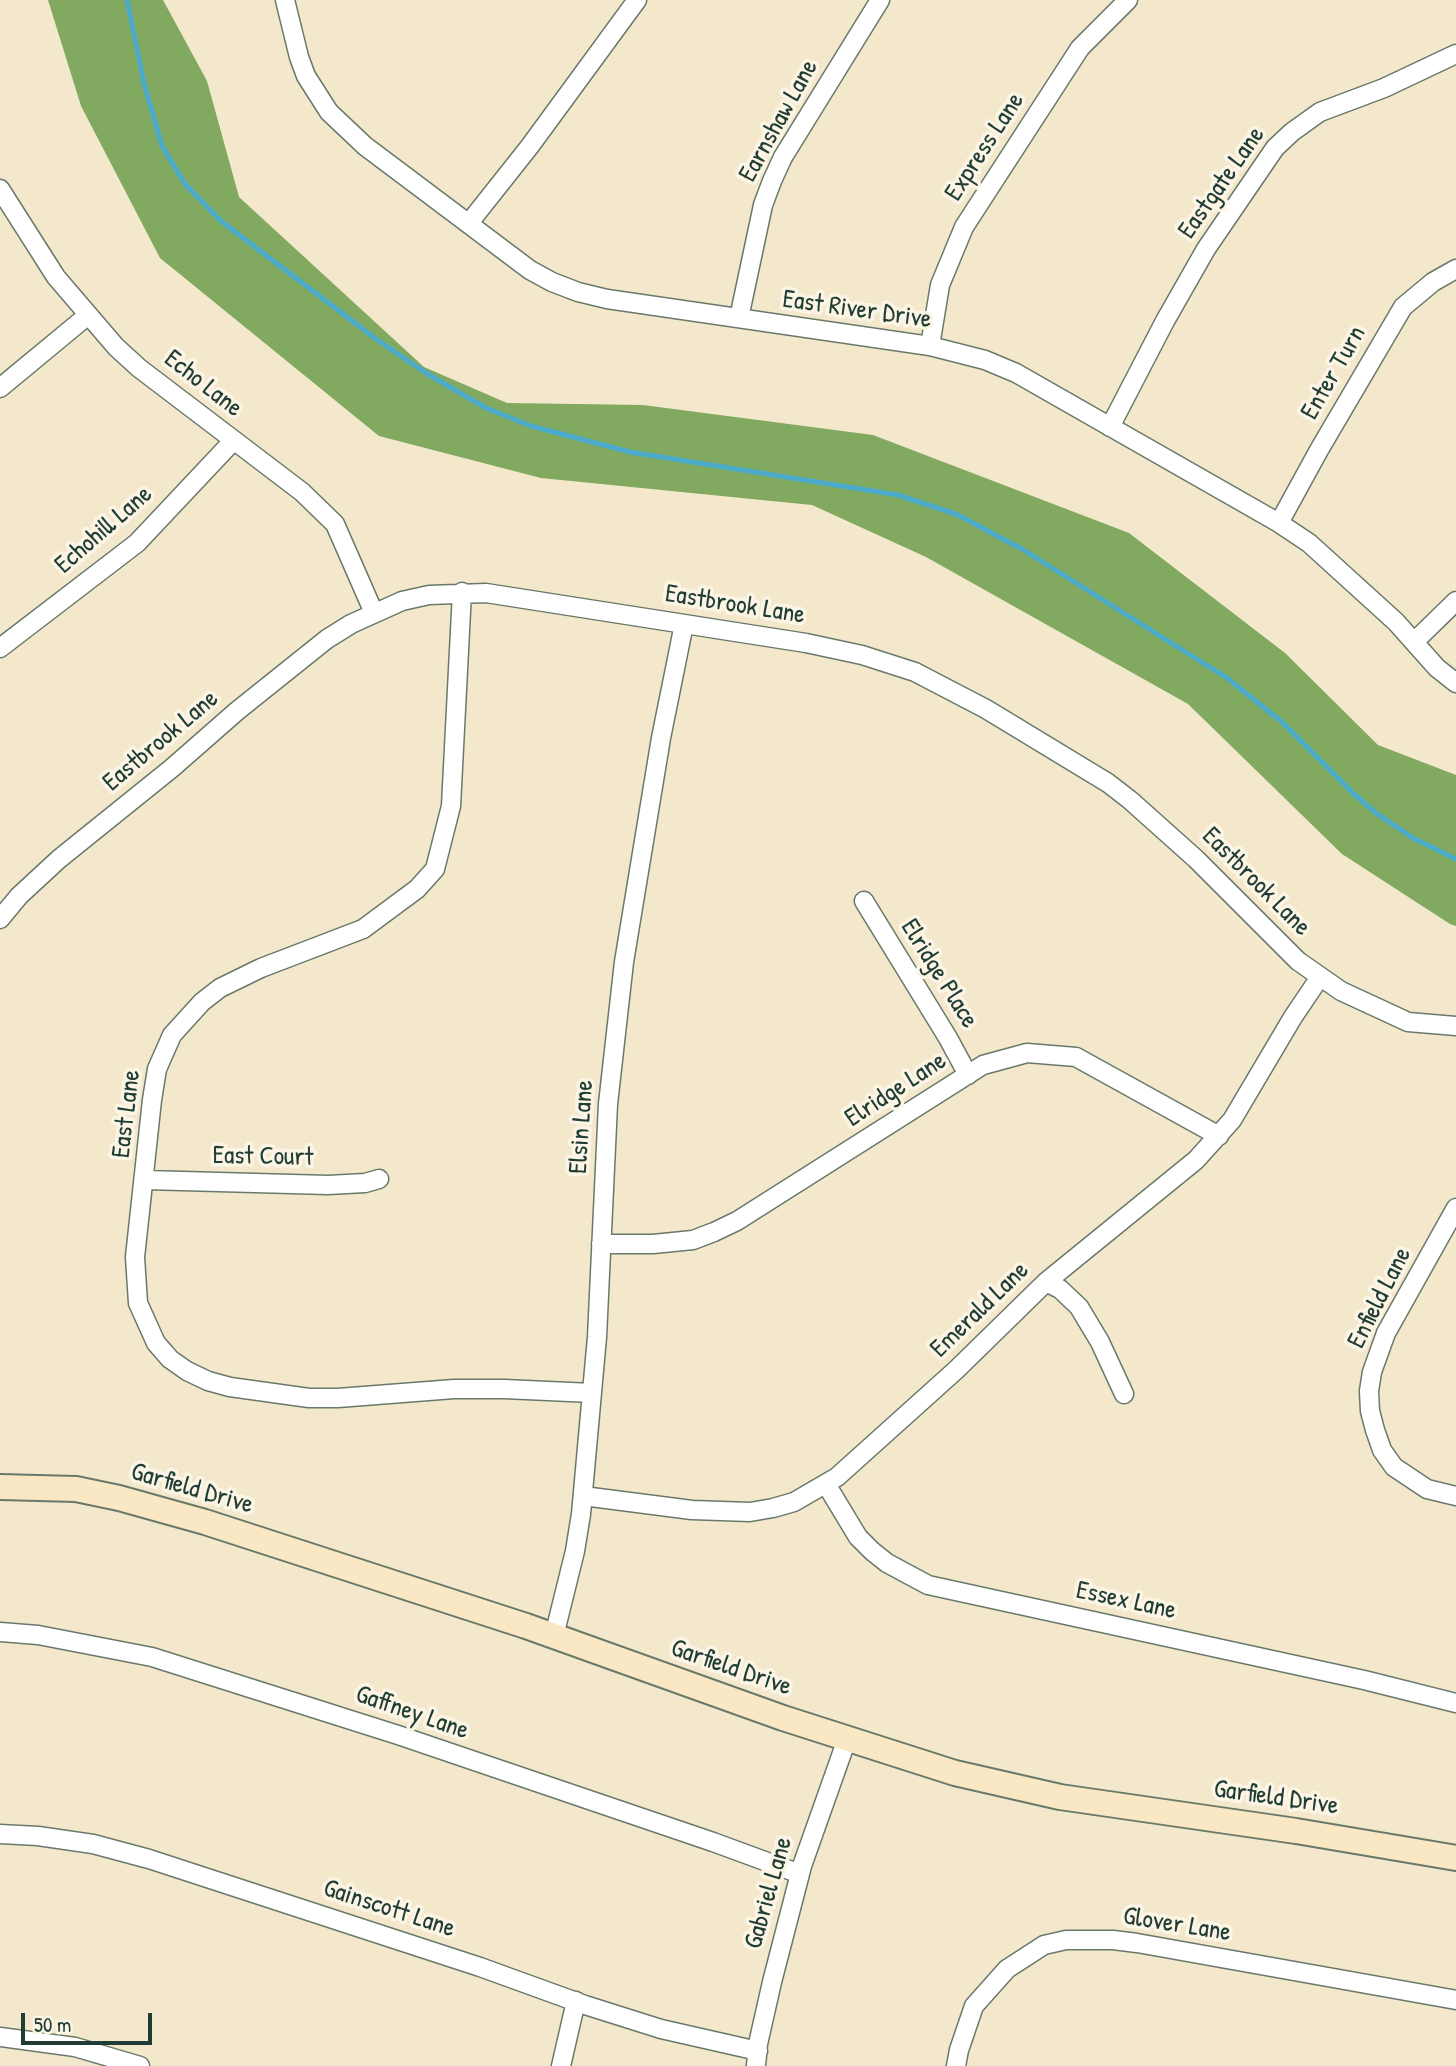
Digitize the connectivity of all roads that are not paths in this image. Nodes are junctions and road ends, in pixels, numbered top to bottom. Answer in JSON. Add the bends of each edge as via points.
{"nodes":[{"id":1,"x":285,"y":0,"type":"edge"},
{"id":2,"x":637,"y":0,"type":"edge"},
{"id":3,"x":880,"y":0,"type":"edge"},
{"id":4,"x":1128,"y":0,"type":"edge"},
{"id":5,"x":1456,"y":54,"type":"edge"},
{"id":6,"x":0,"y":189,"type":"edge"},
{"id":7,"x":469,"y":223,"type":"junction"},
{"id":8,"x":1456,"y":269,"type":"edge"},
{"id":9,"x":87,"y":316,"type":"junction"},
{"id":10,"x":739,"y":318,"type":"junction"},
{"id":11,"x":930,"y":346,"type":"junction"},
{"id":12,"x":0,"y":388,"type":"edge"},
{"id":13,"x":1110,"y":426,"type":"junction"},
{"id":14,"x":233,"y":441,"type":"junction"},
{"id":15,"x":1279,"y":523,"type":"junction"},
{"id":16,"x":462,"y":592,"type":"junction"},
{"id":17,"x":1456,"y":601,"type":"edge"},
{"id":18,"x":374,"y":613,"type":"junction"},
{"id":19,"x":684,"y":624,"type":"junction"},
{"id":20,"x":1414,"y":642,"type":"junction"},
{"id":21,"x":0,"y":648,"type":"edge"},
{"id":22,"x":1456,"y":683,"type":"edge"},
{"id":23,"x":864,"y":901,"type":"dead end"},
{"id":24,"x":0,"y":919,"type":"edge"},
{"id":25,"x":1320,"y":977,"type":"junction"},
{"id":26,"x":1456,"y":1026,"type":"edge"},
{"id":27,"x":968,"y":1075,"type":"junction"},
{"id":28,"x":1219,"y":1136,"type":"junction"},
{"id":29,"x":145,"y":1180,"type":"junction"},
{"id":30,"x":379,"y":1180,"type":"dead end"},
{"id":31,"x":1456,"y":1208,"type":"edge"},
{"id":32,"x":601,"y":1244,"type":"junction"},
{"id":33,"x":1046,"y":1282,"type":"junction"},
{"id":34,"x":592,"y":1393,"type":"junction"},
{"id":35,"x":1124,"y":1394,"type":"dead end"},
{"id":36,"x":826,"y":1484,"type":"junction"},
{"id":37,"x":0,"y":1486,"type":"edge"},
{"id":38,"x":583,"y":1496,"type":"junction"},
{"id":39,"x":1456,"y":1496,"type":"edge"},
{"id":40,"x":0,"y":1632,"type":"edge"},
{"id":41,"x":554,"y":1636,"type":"junction"},
{"id":42,"x":1456,"y":1703,"type":"edge"},
{"id":43,"x":847,"y":1739,"type":"junction"},
{"id":44,"x":0,"y":1834,"type":"edge"},
{"id":45,"x":1456,"y":1858,"type":"edge"},
{"id":46,"x":800,"y":1874,"type":"junction"},
{"id":47,"x":1456,"y":2000,"type":"edge"},
{"id":48,"x":576,"y":2001,"type":"junction"},
{"id":49,"x":0,"y":2037,"type":"edge"},
{"id":50,"x":757,"y":2059,"type":"edge"},
{"id":51,"x":139,"y":2066,"type":"edge"},
{"id":52,"x":561,"y":2066,"type":"edge"},
{"id":53,"x":956,"y":2066,"type":"edge"}],
"edges":[{"from":1,"to":7,"type":"street","name":"East River Drive","via":[[306,75],[329,112],[365,146]]},
{"from":2,"to":7,"type":"street"},
{"from":3,"to":10,"type":"street","name":"Earnshaw Lane","via":[[772,181]]},
{"from":4,"to":11,"type":"street","name":"Express Lane","via":[[1080,48],[964,227],[940,285]]},
{"from":5,"to":13,"type":"street","name":"Eastgate Lane","via":[[1320,113],[1275,148],[1206,249]]},
{"from":6,"to":9,"type":"street","name":"Echo Lane","via":[[56,277]]},
{"from":7,"to":10,"type":"street","name":"East River Drive","via":[[530,270],[578,292]]},
{"from":8,"to":15,"type":"street","name":"Enter Turn","via":[[1404,307]]},
{"from":9,"to":12,"type":"street"},
{"from":9,"to":14,"type":"street","name":"Echo Lane","via":[[139,368]]},
{"from":10,"to":11,"type":"street","name":"East River Drive"},
{"from":11,"to":13,"type":"street","name":"East River Drive","via":[[1016,373]]},
{"from":13,"to":15,"type":"street","name":"East River Drive"},
{"from":14,"to":18,"type":"street","name":"Echo Lane","via":[[302,492],[335,524]]},
{"from":14,"to":21,"type":"street","name":"Echohill Lane","via":[[137,543]]},
{"from":15,"to":20,"type":"street","name":"East River Drive","via":[[1309,543]]},
{"from":16,"to":18,"type":"street","name":"Eastbrook Lane","via":[[402,601]]},
{"from":16,"to":19,"type":"street","name":"Eastbrook Lane","via":[[515,596]]},
{"from":16,"to":29,"type":"street","name":"East Lane","via":[[451,806],[435,869],[417,889],[363,929],[240,977],[186,1018],[172,1035],[157,1069]]},
{"from":17,"to":20,"type":"street"},
{"from":18,"to":24,"type":"street","name":"Eastbrook Lane","via":[[327,639],[246,704],[59,859]]},
{"from":19,"to":25,"type":"street","name":"Eastbrook Lane","via":[[862,654],[915,672],[963,696],[1130,800]]},
{"from":19,"to":32,"type":"street","name":"Elsin Lane","via":[[624,962],[611,1076]]},
{"from":20,"to":22,"type":"street","name":"East River Drive"},
{"from":23,"to":27,"type":"street","name":"Elridge Place"},
{"from":25,"to":26,"type":"street","name":"Eastbrook Lane","via":[[1408,1022]]},
{"from":25,"to":28,"type":"street","name":"Emerald Lane"},
{"from":27,"to":28,"type":"street","name":"Elridge Lane","via":[[983,1065],[1027,1053],[1076,1057]]},
{"from":27,"to":32,"type":"street","name":"Elridge Lane","via":[[714,1232],[693,1240]]},
{"from":28,"to":33,"type":"street","name":"Emerald Lane","via":[[1196,1160]]},
{"from":29,"to":30,"type":"street","name":"East Court","via":[[328,1185]]},
{"from":29,"to":34,"type":"street","name":"East Lane","via":[[135,1257],[138,1303],[156,1343],[187,1371],[230,1387],[309,1398],[454,1389]]},
{"from":31,"to":39,"type":"street","name":"Enfield Lane","via":[[1387,1333],[1369,1391],[1375,1430],[1394,1467],[1427,1489]]},
{"from":32,"to":34,"type":"street","name":"Elsin Lane"},
{"from":33,"to":35,"type":"street","via":[[1079,1307]]},
{"from":33,"to":36,"type":"street","name":"Emerald Lane","via":[[957,1370]]},
{"from":34,"to":38,"type":"street","name":"Elsin Lane"},
{"from":36,"to":38,"type":"street","name":"Emerald Lane","via":[[794,1502],[750,1512],[692,1510]]},
{"from":36,"to":42,"type":"street","name":"Essex Lane","via":[[854,1531],[872,1551],[928,1585]]},
{"from":37,"to":41,"type":"street","name":"Garfield Drive","via":[[76,1489],[151,1507]]},
{"from":38,"to":41,"type":"street","name":"Elsin Lane"},
{"from":40,"to":46,"type":"street","name":"Gaffney Lane","via":[[38,1634],[152,1657],[398,1735]]},
{"from":41,"to":43,"type":"street","name":"Garfield Drive"},
{"from":43,"to":45,"type":"street","name":"Garfield Drive","via":[[955,1773],[1059,1797]]},
{"from":43,"to":46,"type":"street","name":"Gabriel Lane"},
{"from":44,"to":48,"type":"street","name":"Gainscott Lane","via":[[93,1844],[177,1867]]},
{"from":46,"to":50,"type":"street","name":"Gabriel Lane"},
{"from":47,"to":53,"type":"street","name":"Glover Lane","via":[[1137,1943],[1066,1940],[1044,1945],[1007,1969],[974,2006]]},
{"from":48,"to":50,"type":"street","name":"Gainscott Lane"},
{"from":48,"to":52,"type":"street"},
{"from":49,"to":51,"type":"street","via":[[75,2047]]}]}
